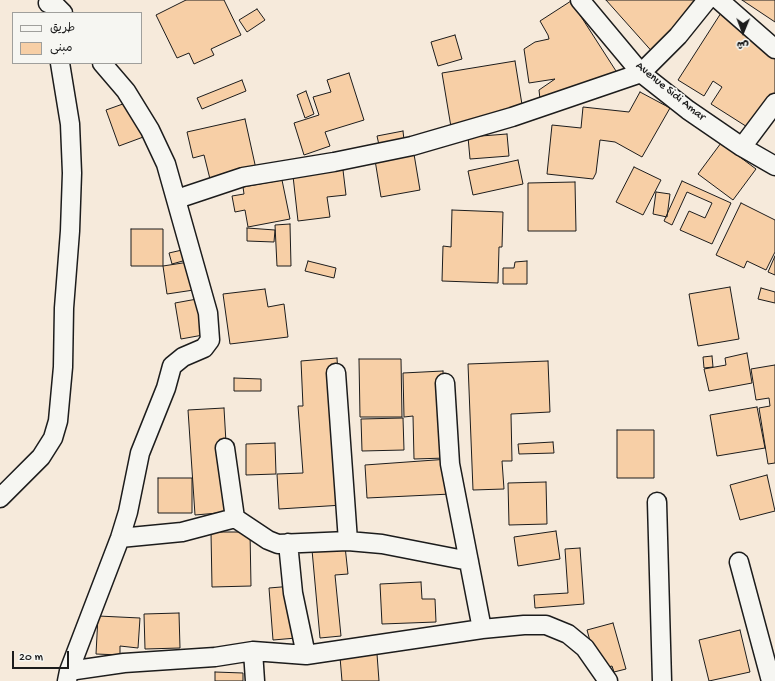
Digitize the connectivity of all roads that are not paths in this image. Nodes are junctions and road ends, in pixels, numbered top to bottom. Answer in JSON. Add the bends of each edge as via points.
{"nodes":[{"id":1,"x":580,"y":0,"type":"edge"},
{"id":2,"x":707,"y":0,"type":"edge"},
{"id":3,"x":719,"y":0,"type":"edge"},
{"id":4,"x":48,"y":5,"type":"edge"},
{"id":5,"x":62,"y":12,"type":"edge"},
{"id":6,"x":775,"y":49,"type":"edge"},
{"id":7,"x":60,"y":64,"type":"edge"},
{"id":8,"x":103,"y":64,"type":"edge"},
{"id":9,"x":641,"y":72,"type":"junction"},
{"id":10,"x":775,"y":103,"type":"edge"},
{"id":11,"x":742,"y":148,"type":"junction"},
{"id":12,"x":775,"y":166,"type":"edge"},
{"id":13,"x":177,"y":199,"type":"junction"},
{"id":14,"x":336,"y":373,"type":"dead end"},
{"id":15,"x":445,"y":383,"type":"dead end"},
{"id":16,"x":226,"y":448,"type":"dead end"},
{"id":17,"x":0,"y":498,"type":"edge"},
{"id":18,"x":657,"y":502,"type":"dead end"},
{"id":19,"x":235,"y":518,"type":"junction"},
{"id":20,"x":120,"y":538,"type":"junction"},
{"id":21,"x":348,"y":541,"type":"junction"},
{"id":22,"x":288,"y":543,"type":"junction"},
{"id":23,"x":469,"y":561,"type":"junction"},
{"id":24,"x":739,"y":562,"type":"dead end"},
{"id":25,"x":482,"y":629,"type":"junction"},
{"id":26,"x":253,"y":651,"type":"junction"},
{"id":27,"x":306,"y":655,"type":"junction"},
{"id":28,"x":68,"y":676,"type":"edge"},
{"id":29,"x":255,"y":681,"type":"edge"},
{"id":30,"x":608,"y":681,"type":"edge"},
{"id":31,"x":662,"y":681,"type":"edge"},
{"id":32,"x":771,"y":681,"type":"edge"}],
"edges":[{"from":1,"to":9,"type":"street","name":"Avenue Sidi Amar"},
{"from":2,"to":9,"type":"street","via":[[678,36]]},
{"from":3,"to":6,"type":"street"},
{"from":4,"to":5,"type":"street","via":[[56,6]]},
{"from":7,"to":17,"type":"street","via":[[70,124],[72,173],[58,421],[53,438],[42,457]]},
{"from":8,"to":13,"type":"street","via":[[126,91],[150,130],[166,164]]},
{"from":9,"to":11,"type":"street","name":"Avenue Sidi Amar","via":[[688,110]]},
{"from":9,"to":13,"type":"street","via":[[512,117],[412,146],[243,177]]},
{"from":10,"to":11,"type":"street"},
{"from":11,"to":12,"type":"street","name":"Avenue Sidi Amar"},
{"from":13,"to":20,"type":"street","via":[[208,313],[210,340],[204,348],[183,357],[172,366],[140,453]]},
{"from":14,"to":21,"type":"street"},
{"from":15,"to":23,"type":"street","via":[[450,464]]},
{"from":16,"to":19,"type":"street"},
{"from":18,"to":31,"type":"street"},
{"from":19,"to":20,"type":"street","via":[[182,532]]},
{"from":19,"to":22,"type":"street","via":[[268,540],[278,544]]},
{"from":20,"to":28,"type":"street"},
{"from":21,"to":22,"type":"street"},
{"from":21,"to":23,"type":"street","via":[[382,544]]},
{"from":22,"to":27,"type":"street","via":[[293,593]]},
{"from":23,"to":25,"type":"street"},
{"from":24,"to":32,"type":"street"},
{"from":25,"to":27,"type":"street"},
{"from":25,"to":30,"type":"street","via":[[546,625],[568,634],[585,648]]},
{"from":26,"to":27,"type":"street"},
{"from":26,"to":28,"type":"street","via":[[215,657],[124,663]]},
{"from":26,"to":29,"type":"street"}]}
